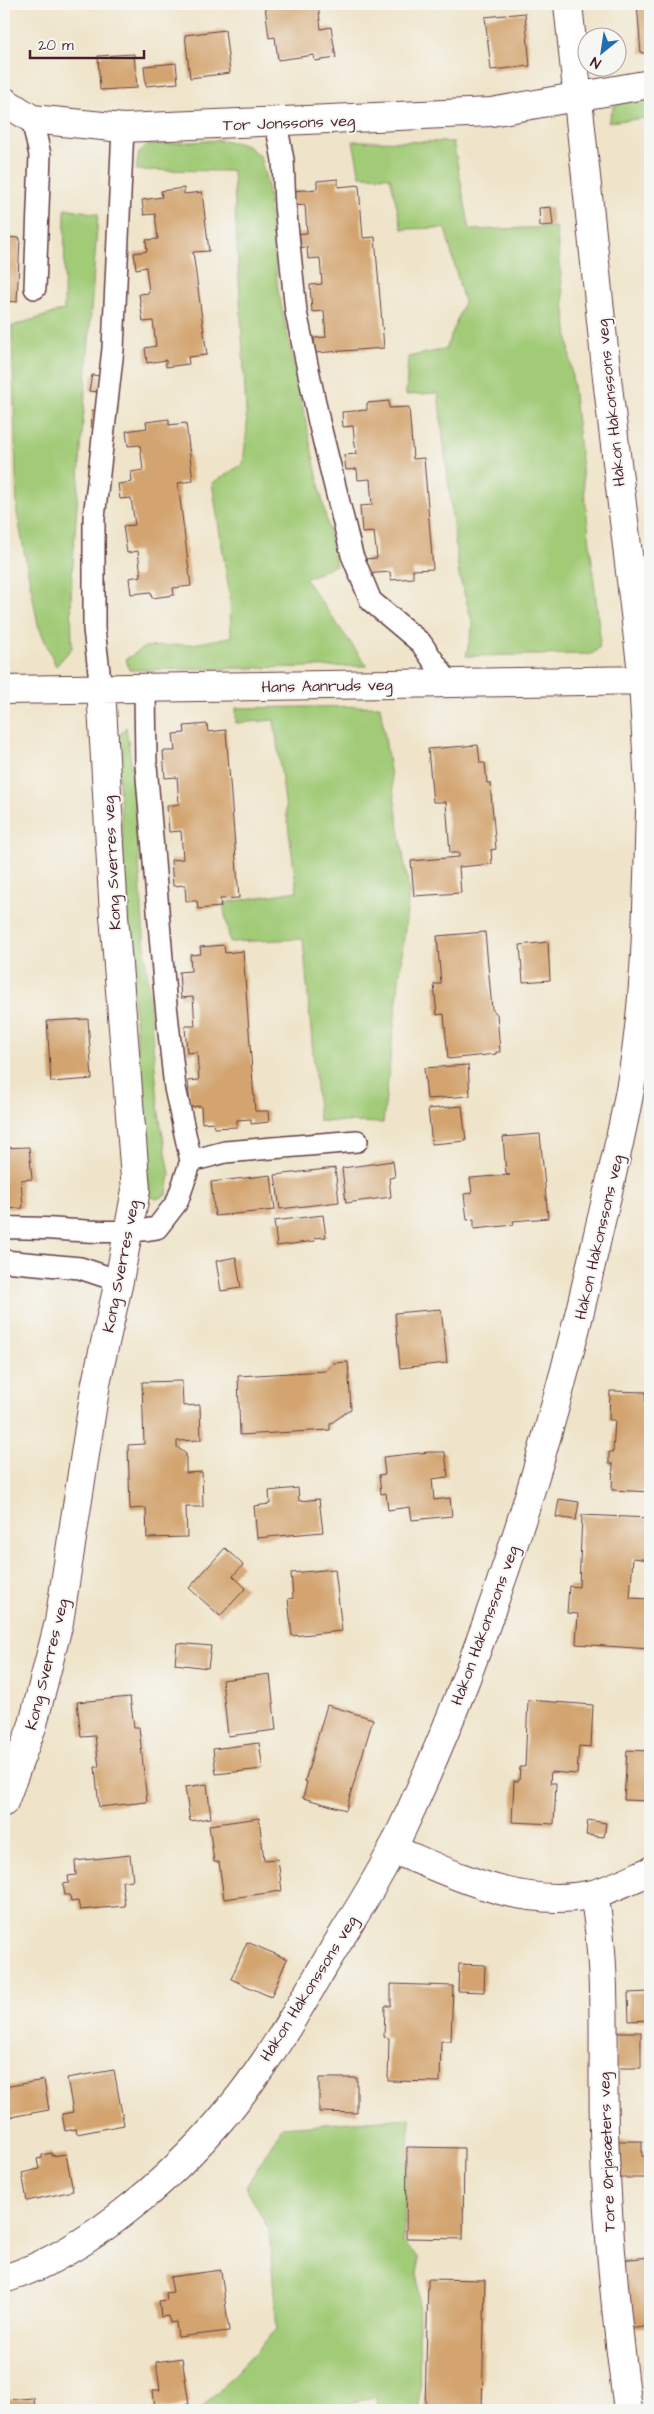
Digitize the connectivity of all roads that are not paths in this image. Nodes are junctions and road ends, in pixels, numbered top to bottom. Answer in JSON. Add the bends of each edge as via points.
{"nodes":[{"id":1,"x":568,"y":4,"type":"edge"},
{"id":2,"x":650,"y":84,"type":"edge"},
{"id":3,"x":579,"y":97,"type":"junction"},
{"id":4,"x":4,"y":101,"type":"edge"},
{"id":5,"x":32,"y":119,"type":"junction"},
{"id":6,"x":276,"y":123,"type":"junction"},
{"id":7,"x":123,"y":128,"type":"junction"},
{"id":8,"x":35,"y":288,"type":"dead end"},
{"id":9,"x":646,"y":681,"type":"edge"},
{"id":10,"x":448,"y":682,"type":"junction"},
{"id":11,"x":101,"y":689,"type":"junction"},
{"id":12,"x":145,"y":689,"type":"junction"},
{"id":13,"x":4,"y":690,"type":"edge"},
{"id":14,"x":650,"y":803,"type":"edge"},
{"id":15,"x":650,"y":811,"type":"edge"},
{"id":16,"x":357,"y":1141,"type":"dead end"},
{"id":17,"x":191,"y":1161,"type":"junction"},
{"id":18,"x":4,"y":1228,"type":"edge"},
{"id":19,"x":129,"y":1232,"type":"junction"},
{"id":20,"x":4,"y":1262,"type":"edge"},
{"id":21,"x":120,"y":1281,"type":"junction"},
{"id":22,"x":4,"y":1802,"type":"edge"},
{"id":23,"x":392,"y":1849,"type":"junction"},
{"id":24,"x":650,"y":1871,"type":"edge"},
{"id":25,"x":594,"y":1894,"type":"junction"},
{"id":26,"x":4,"y":2279,"type":"edge"},
{"id":27,"x":628,"y":2410,"type":"edge"}],
"edges":[{"from":1,"to":3,"type":"street","name":"Håkon Håkonssons veg"},
{"from":2,"to":3,"type":"street","name":"Tor Jonssons veg"},
{"from":3,"to":6,"type":"street","name":"Tor Jonssons veg","via":[[490,112]]},
{"from":3,"to":9,"type":"street","name":"Håkon Håkonssons veg","via":[[607,378]]},
{"from":4,"to":5,"type":"street","name":"Tor Jonssons veg"},
{"from":5,"to":7,"type":"street","name":"Tor Jonssons veg"},
{"from":5,"to":8,"type":"lane","via":[[40,154]]},
{"from":6,"to":7,"type":"street","name":"Tor Jonssons veg"},
{"from":6,"to":10,"type":"lane","via":[[283,160],[296,312],[352,555],[371,601],[421,643]]},
{"from":7,"to":11,"type":"lane","via":[[113,349],[94,518],[94,629]]},
{"from":9,"to":10,"type":"street","name":"Hans Aanruds veg"},
{"from":9,"to":14,"type":"street","name":"Håkon Håkonssons veg"},
{"from":10,"to":12,"type":"street","name":"Hans Aanruds veg"},
{"from":11,"to":12,"type":"street","name":"Hans Aanruds veg"},
{"from":11,"to":13,"type":"street","name":"Hans Aanruds veg"},
{"from":11,"to":19,"type":"street","name":"Kong Sverres veg","via":[[114,915],[136,1190]]},
{"from":12,"to":17,"type":"lane","via":[[146,765],[165,995],[175,1088]]},
{"from":15,"to":23,"type":"street","name":"Håkon Håkonssons veg","via":[[644,966],[633,1074],[576,1335],[498,1592],[436,1752]]},
{"from":16,"to":17,"type":"lane","via":[[225,1152]]},
{"from":17,"to":19,"type":"lane","via":[[177,1202],[157,1228]]},
{"from":18,"to":19,"type":"lane","via":[[35,1226]]},
{"from":19,"to":21,"type":"street","name":"Kong Sverres veg"},
{"from":20,"to":21,"type":"lane","via":[[80,1268]]},
{"from":21,"to":22,"type":"street","name":"Kong Sverres veg","via":[[96,1383],[60,1622],[33,1724]]},
{"from":23,"to":25,"type":"street","via":[[506,1893],[545,1898]]},
{"from":23,"to":26,"type":"street","name":"Håkon Håkonssons veg","via":[[285,2032],[239,2097],[193,2148],[133,2206],[70,2249]]},
{"from":24,"to":25,"type":"street"},
{"from":25,"to":27,"type":"street","name":"Tore Ørjasæters veg","via":[[602,1944],[608,2214]]}]}
